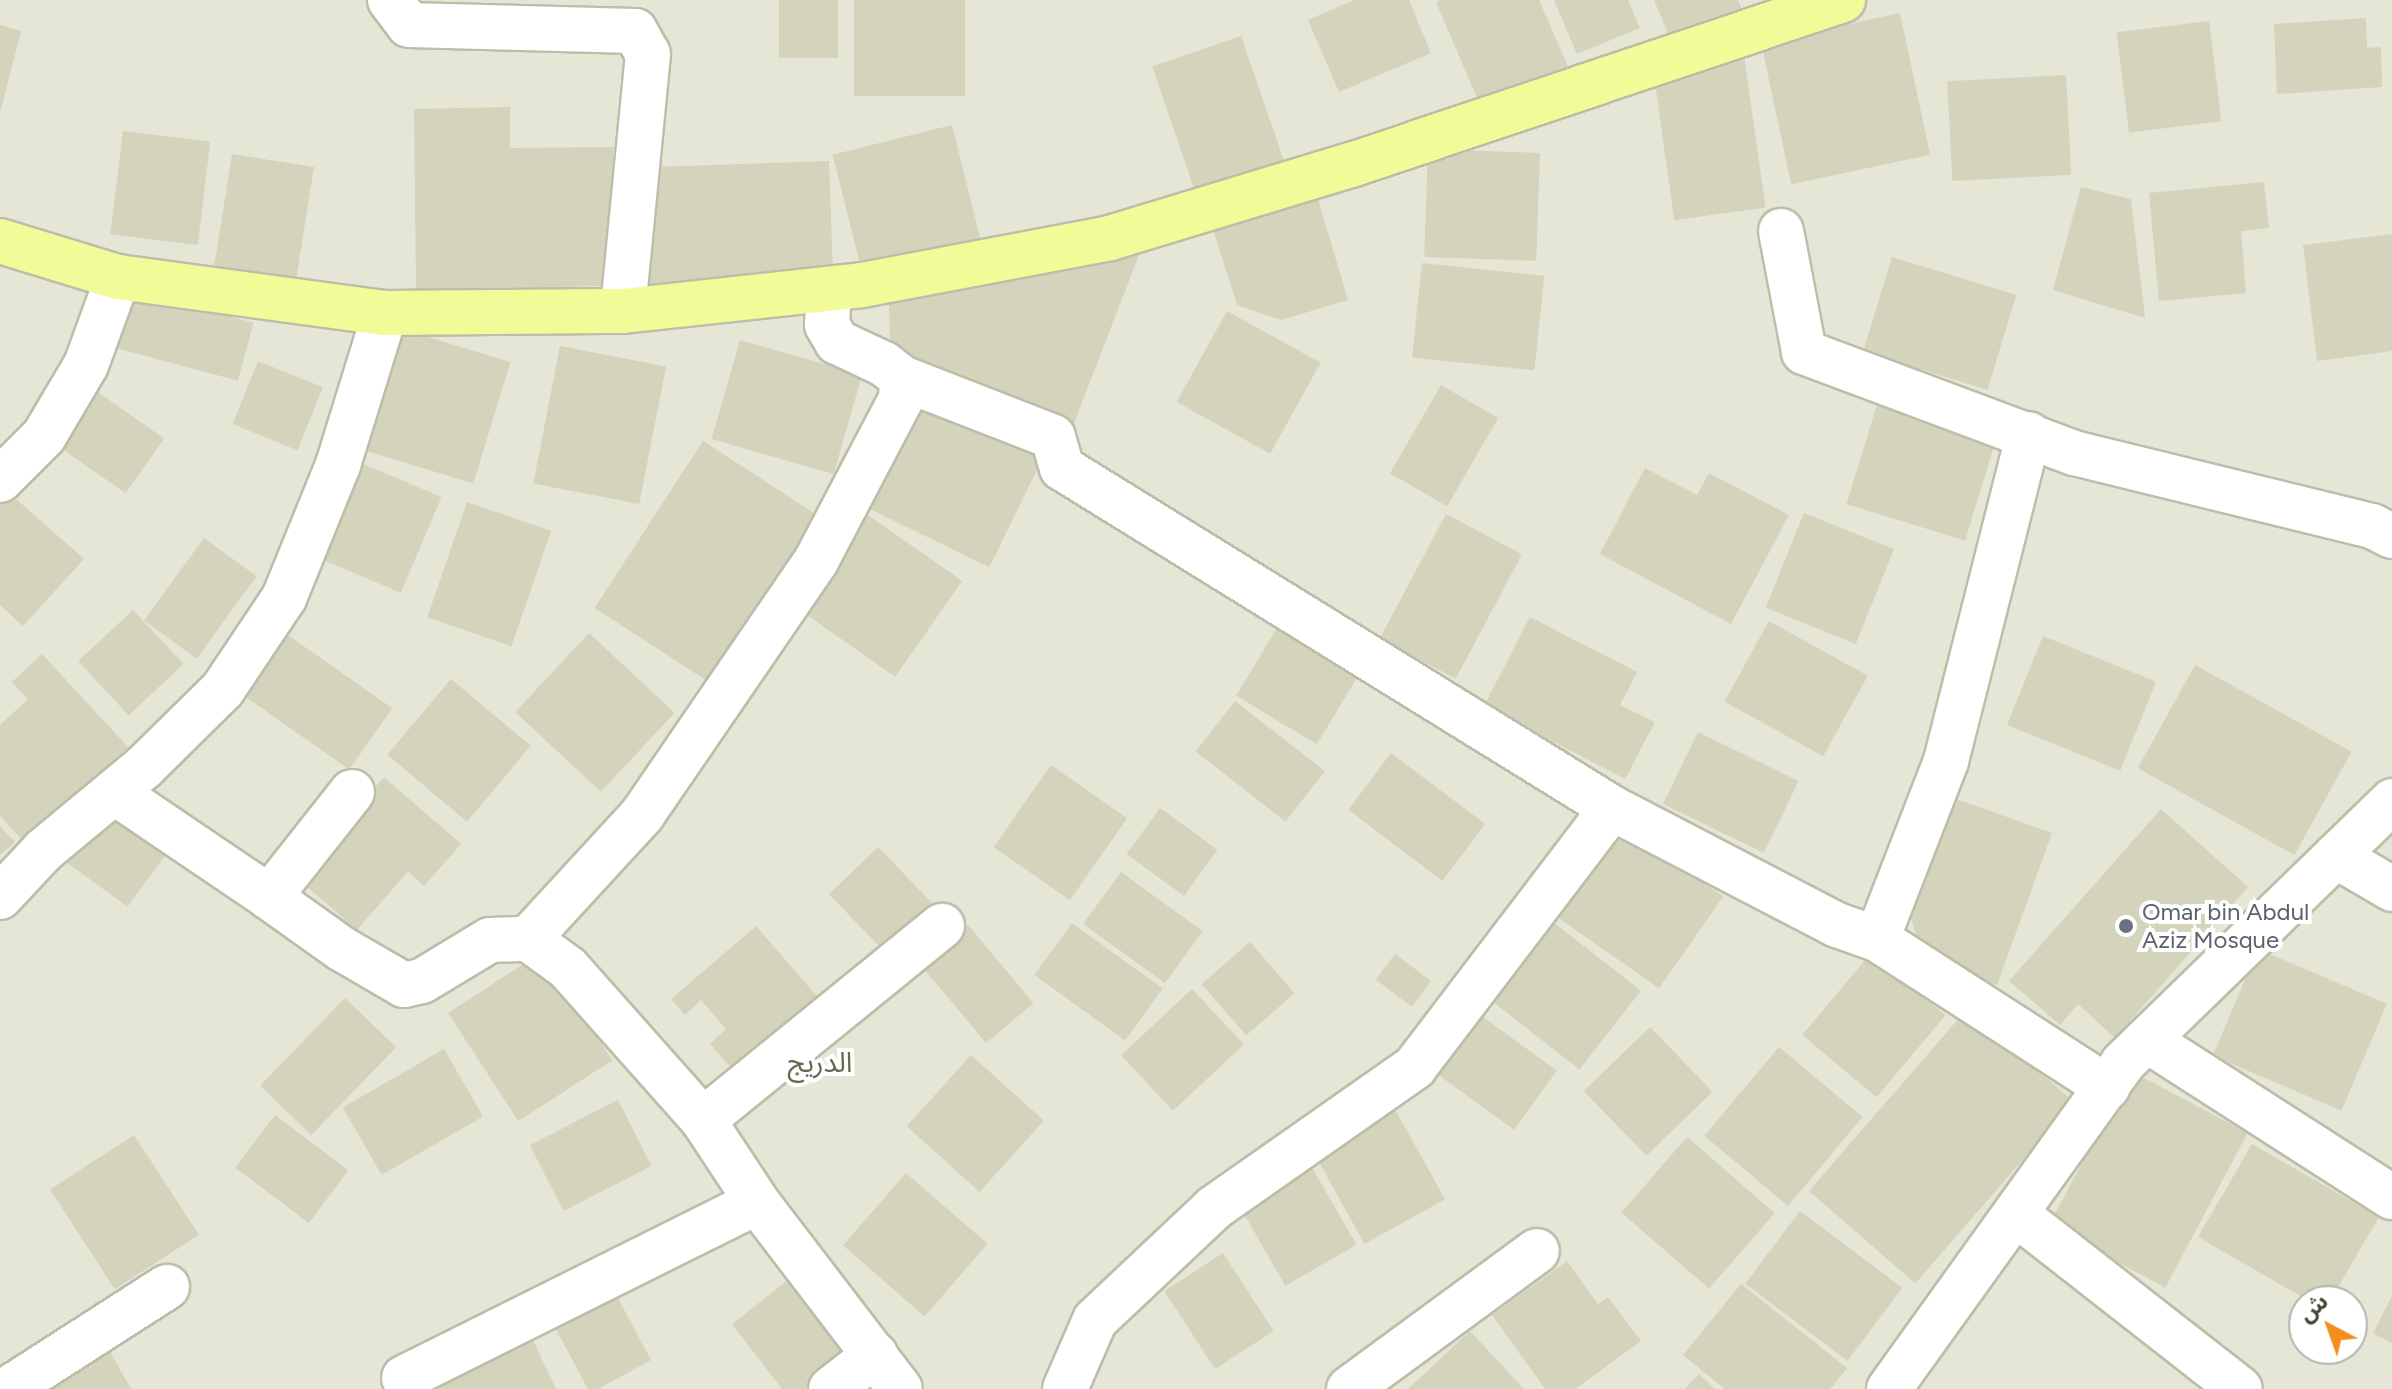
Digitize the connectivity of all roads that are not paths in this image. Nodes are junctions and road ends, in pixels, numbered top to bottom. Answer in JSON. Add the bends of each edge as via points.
{"nodes":[{"id":1,"x":390,"y":0,"type":"edge"},
{"id":2,"x":1843,"y":0,"type":"edge"},
{"id":3,"x":1781,"y":231,"type":"dead end"},
{"id":4,"x":0,"y":241,"type":"edge"},
{"id":5,"x":118,"y":277,"type":"junction"},
{"id":6,"x":829,"y":289,"type":"junction"},
{"id":7,"x":623,"y":311,"type":"junction"},
{"id":8,"x":385,"y":313,"type":"junction"},
{"id":9,"x":902,"y":378,"type":"junction"},
{"id":10,"x":2029,"y":434,"type":"junction"},
{"id":11,"x":0,"y":480,"type":"edge"},
{"id":12,"x":2392,"y":536,"type":"edge"},
{"id":13,"x":114,"y":792,"type":"junction"},
{"id":14,"x":352,"y":792,"type":"dead end"},
{"id":15,"x":2392,"y":801,"type":"edge"},
{"id":16,"x":1612,"y":808,"type":"junction"},
{"id":17,"x":2336,"y":856,"type":"junction"},
{"id":18,"x":2392,"y":889,"type":"edge"},
{"id":19,"x":0,"y":897,"type":"edge"},
{"id":20,"x":269,"y":897,"type":"junction"},
{"id":21,"x":942,"y":926,"type":"dead end"},
{"id":22,"x":528,"y":939,"type":"junction"},
{"id":23,"x":1877,"y":939,"type":"junction"},
{"id":24,"x":2147,"y":1040,"type":"junction"},
{"id":25,"x":2107,"y":1087,"type":"junction"},
{"id":26,"x":703,"y":1120,"type":"junction"},
{"id":27,"x":2392,"y":1197,"type":"edge"},
{"id":28,"x":757,"y":1202,"type":"junction"},
{"id":29,"x":2016,"y":1214,"type":"junction"},
{"id":30,"x":1537,"y":1251,"type":"dead end"},
{"id":31,"x":167,"y":1287,"type":"dead end"},
{"id":32,"x":875,"y":1355,"type":"junction"},
{"id":33,"x":404,"y":1378,"type":"dead end"},
{"id":34,"x":8,"y":1389,"type":"edge"},
{"id":35,"x":831,"y":1389,"type":"edge"},
{"id":36,"x":900,"y":1389,"type":"edge"},
{"id":37,"x":1065,"y":1389,"type":"edge"},
{"id":38,"x":1349,"y":1389,"type":"edge"},
{"id":39,"x":1889,"y":1389,"type":"edge"},
{"id":40,"x":2240,"y":1389,"type":"edge"}],
"edges":[{"from":1,"to":7,"type":"street","via":[[409,25],[635,31],[648,54]]},
{"from":2,"to":6,"type":"main road","via":[[1351,165],[1110,238]]},
{"from":3,"to":10,"type":"street","via":[[1804,352]]},
{"from":4,"to":5,"type":"main road"},
{"from":5,"to":8,"type":"main road"},
{"from":5,"to":11,"type":"street","via":[[86,365],[44,436]]},
{"from":6,"to":7,"type":"main road"},
{"from":6,"to":9,"type":"street","via":[[827,325],[837,342]]},
{"from":7,"to":8,"type":"main road"},
{"from":8,"to":13,"type":"street","via":[[338,465],[284,598],[223,689]]},
{"from":9,"to":16,"type":"street","via":[[1053,437],[1062,468]]},
{"from":9,"to":22,"type":"street","via":[[901,399],[816,561],[642,815]]},
{"from":10,"to":12,"type":"street","via":[[2074,453],[2372,526]]},
{"from":10,"to":23,"type":"street","via":[[1946,761]]},
{"from":13,"to":19,"type":"street","via":[[44,850]]},
{"from":13,"to":20,"type":"street"},
{"from":14,"to":20,"type":"street"},
{"from":15,"to":17,"type":"street"},
{"from":16,"to":23,"type":"street","via":[[1837,925]]},
{"from":16,"to":37,"type":"street","via":[[1415,1067],[1214,1208],[1095,1320]]},
{"from":17,"to":18,"type":"street"},
{"from":17,"to":24,"type":"street"},
{"from":20,"to":22,"type":"street","via":[[404,985],[422,981],[490,940]]},
{"from":21,"to":26,"type":"street"},
{"from":22,"to":26,"type":"street","via":[[568,968]]},
{"from":23,"to":25,"type":"street"},
{"from":24,"to":25,"type":"street"},
{"from":24,"to":27,"type":"street"},
{"from":25,"to":29,"type":"street"},
{"from":26,"to":28,"type":"street"},
{"from":28,"to":32,"type":"street"},
{"from":28,"to":33,"type":"street"},
{"from":29,"to":39,"type":"street"},
{"from":29,"to":40,"type":"street"},
{"from":30,"to":38,"type":"street"},
{"from":31,"to":34,"type":"street"},
{"from":32,"to":35,"type":"street"},
{"from":32,"to":36,"type":"street"}]}
